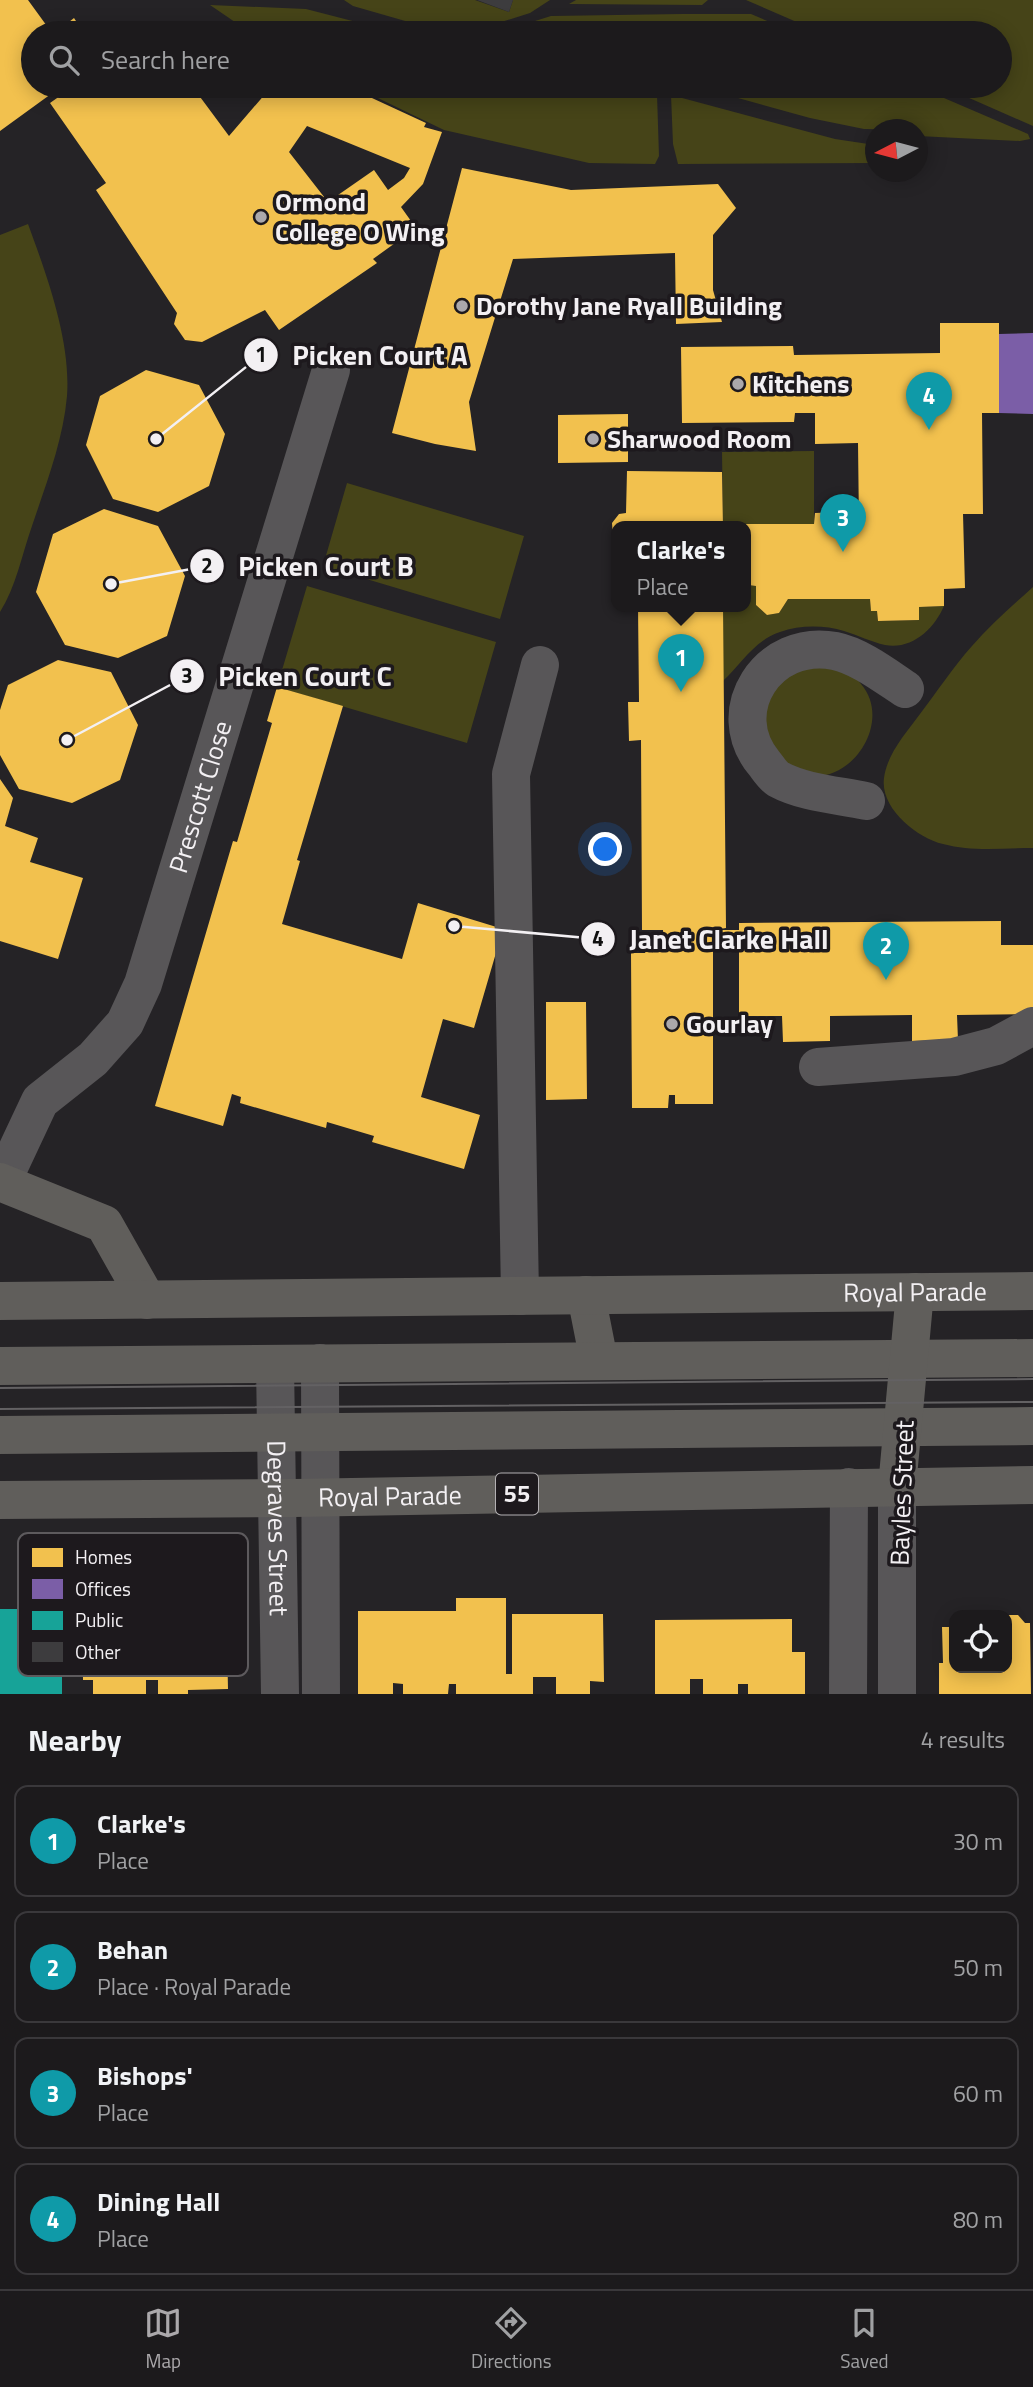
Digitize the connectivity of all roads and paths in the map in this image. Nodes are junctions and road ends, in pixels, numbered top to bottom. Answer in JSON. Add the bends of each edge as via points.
{"nodes":[{"id":1,"x":331,"y":370,"type":"dead end"},
{"id":2,"x":540,"y":665,"type":"dead end"},
{"id":3,"x":905,"y":689,"type":"dead end"},
{"id":4,"x":866,"y":801,"type":"dead end"},
{"id":5,"x":1033,"y":1026,"type":"edge"},
{"id":6,"x":818,"y":1067,"type":"dead end"},
{"id":7,"x":1,"y":1182,"type":"edge"},
{"id":8,"x":1033,"y":1291,"type":"edge"},
{"id":9,"x":915,"y":1292,"type":"junction"},
{"id":10,"x":586,"y":1295,"type":"junction"},
{"id":11,"x":520,"y":1296,"type":"junction"},
{"id":12,"x":147,"y":1300,"type":"junction"},
{"id":13,"x":0,"y":1301,"type":"edge"},
{"id":14,"x":909,"y":1357,"type":"junction"},
{"id":15,"x":1033,"y":1357,"type":"edge"},
{"id":16,"x":599,"y":1361,"type":"junction"},
{"id":17,"x":320,"y":1363,"type":"junction"},
{"id":18,"x":275,"y":1364,"type":"junction"},
{"id":19,"x":0,"y":1366,"type":"edge"},
{"id":20,"x":1033,"y":1426,"type":"edge"},
{"id":21,"x":903,"y":1427,"type":"junction"},
{"id":22,"x":276,"y":1432,"type":"junction"},
{"id":23,"x":321,"y":1432,"type":"junction"},
{"id":24,"x":0,"y":1435,"type":"edge"},
{"id":25,"x":1033,"y":1485,"type":"edge"},
{"id":26,"x":897,"y":1486,"type":"junction"},
{"id":27,"x":849,"y":1487,"type":"junction"},
{"id":28,"x":321,"y":1497,"type":"junction"},
{"id":29,"x":276,"y":1498,"type":"junction"},
{"id":30,"x":0,"y":1500,"type":"edge"},
{"id":31,"x":279,"y":1640,"type":"junction"},
{"id":32,"x":321,"y":1641,"type":"junction"},
{"id":33,"x":280,"y":1694,"type":"edge"},
{"id":34,"x":321,"y":1694,"type":"edge"},
{"id":35,"x":848,"y":1694,"type":"edge"},
{"id":36,"x":897,"y":1694,"type":"edge"}],
"edges":[{"from":1,"to":7,"type":"street","name":"Prescott Close","via":[[143,984],[125,1023],[101,1050],[40,1101]]},
{"from":2,"to":11,"type":"street","via":[[511,774]]},
{"from":3,"to":4,"type":"street","via":[[836,651],[807,649],[780,658],[761,677],[749,704],[748,735],[776,778],[803,789]]},
{"from":5,"to":6,"type":"street","via":[[996,1046],[954,1057]]},
{"from":7,"to":12,"type":"main road","via":[[104,1224]]},
{"from":8,"to":9,"type":"main road","name":"Royal Parade"},
{"from":9,"to":10,"type":"main road","name":"Royal Parade"},
{"from":9,"to":14,"type":"main road","name":"Bayles Street"},
{"from":10,"to":11,"type":"main road","name":"Royal Parade"},
{"from":10,"to":16,"type":"main road"},
{"from":11,"to":12,"type":"main road","name":"Royal Parade"},
{"from":12,"to":13,"type":"main road","name":"Royal Parade"},
{"from":14,"to":15,"type":"main road"},
{"from":14,"to":16,"type":"main road"},
{"from":14,"to":21,"type":"main road","name":"Bayles Street"},
{"from":16,"to":17,"type":"main road"},
{"from":17,"to":18,"type":"main road"},
{"from":17,"to":23,"type":"street","name":"Degraves Street"},
{"from":18,"to":19,"type":"main road"},
{"from":18,"to":22,"type":"street","name":"Degraves Street"},
{"from":20,"to":21,"type":"main road"},
{"from":21,"to":23,"type":"main road"},
{"from":21,"to":26,"type":"main road","name":"Bayles Street"},
{"from":22,"to":23,"type":"main road"},
{"from":22,"to":24,"type":"main road"},
{"from":22,"to":29,"type":"street","name":"Degraves Street"},
{"from":23,"to":28,"type":"street","name":"Degraves Street"},
{"from":25,"to":26,"type":"main road","name":"Royal Parade","number":"55"},
{"from":26,"to":27,"type":"main road","name":"Royal Parade","number":"55"},
{"from":26,"to":36,"type":"street","name":"Bayles Street"},
{"from":27,"to":28,"type":"main road","name":"Royal Parade","number":"55"},
{"from":27,"to":35,"type":"street","name":"Bayles Street"},
{"from":28,"to":29,"type":"main road","name":"Royal Parade","number":"55"},
{"from":28,"to":32,"type":"street","name":"Degraves Street"},
{"from":29,"to":30,"type":"main road","name":"Royal Parade","number":"55"},
{"from":29,"to":31,"type":"street","name":"Degraves Street"},
{"from":31,"to":32,"type":"street"},
{"from":31,"to":33,"type":"street","name":"Degraves Street"},
{"from":32,"to":34,"type":"street","name":"Degraves Street"}]}
